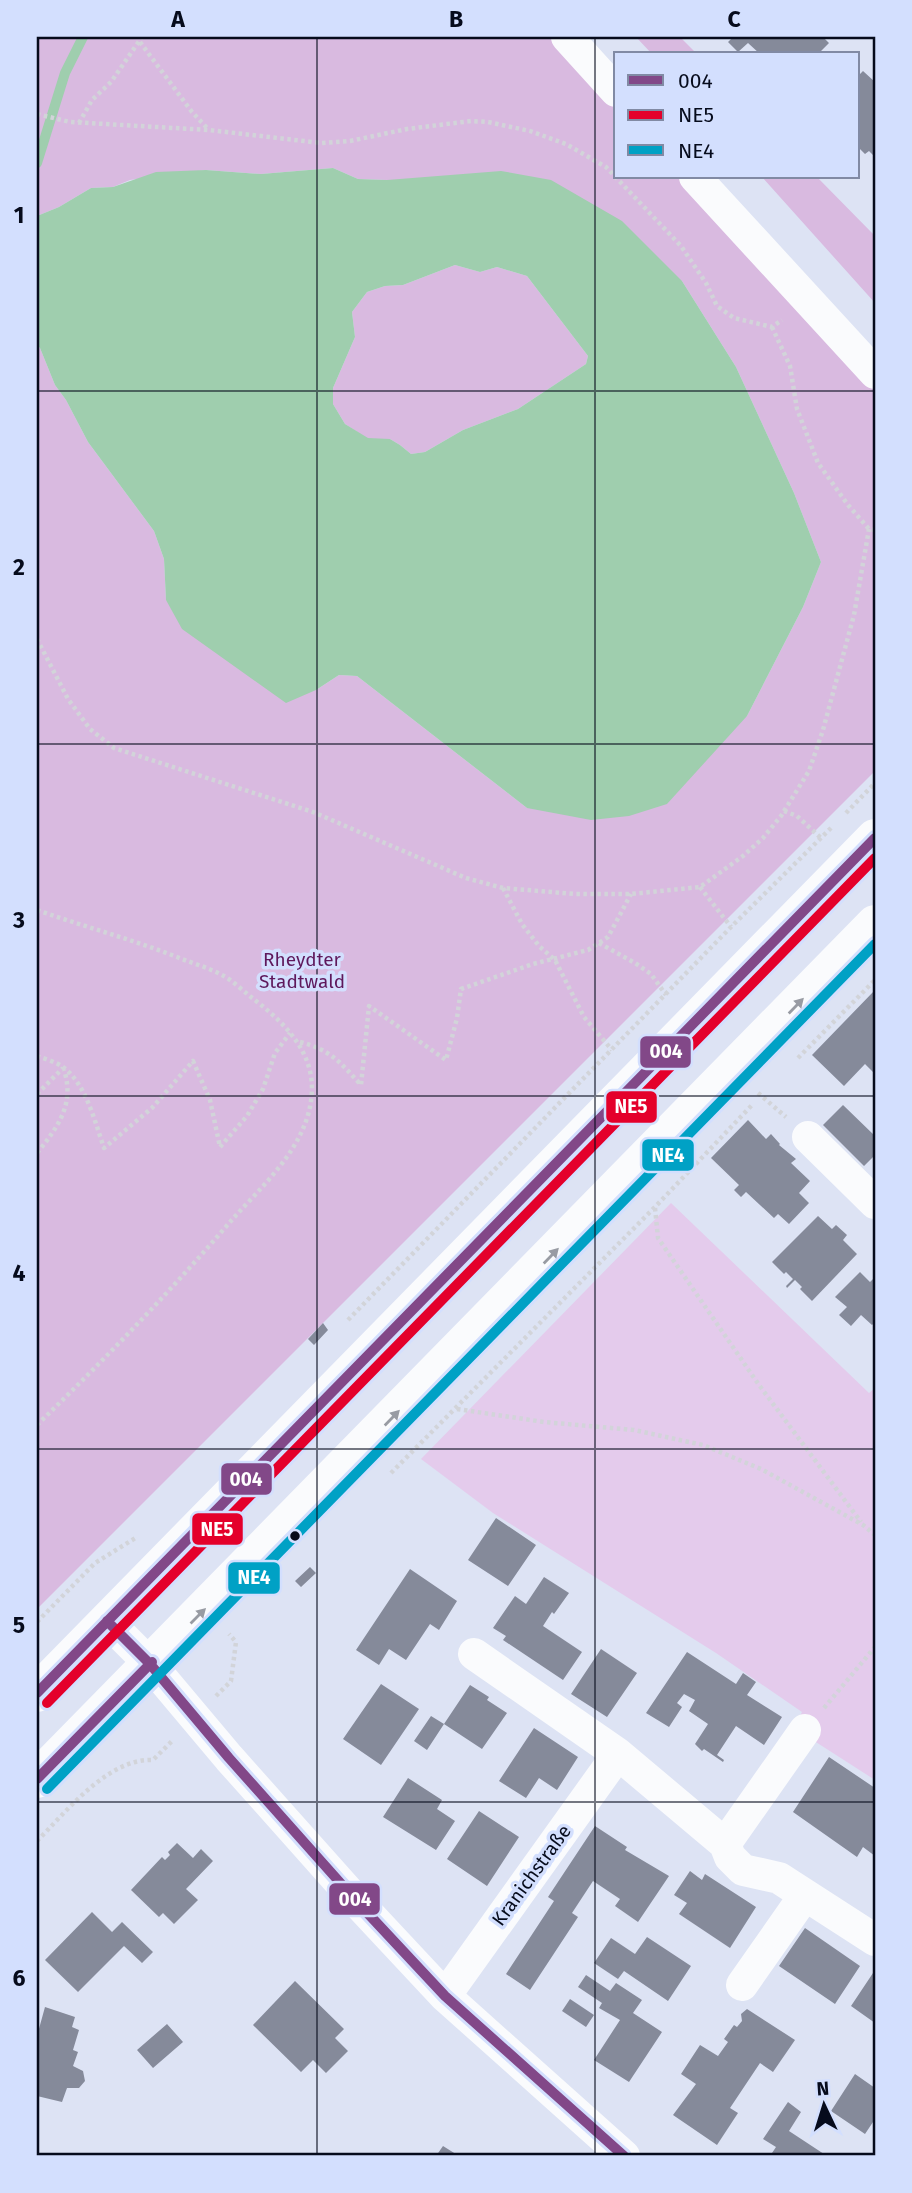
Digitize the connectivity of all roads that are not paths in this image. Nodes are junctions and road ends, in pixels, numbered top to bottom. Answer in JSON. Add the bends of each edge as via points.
{"nodes":[{"id":1,"x":567,"y":37,"type":"edge"},
{"id":2,"x":614,"y":89,"type":"edge"},
{"id":3,"x":696,"y":178,"type":"edge"},
{"id":4,"x":875,"y":373,"type":"edge"},
{"id":5,"x":875,"y":838,"type":"edge"},
{"id":6,"x":875,"y":924,"type":"edge"},
{"id":7,"x":808,"y":1137,"type":"dead end"},
{"id":8,"x":875,"y":1203,"type":"edge"},
{"id":9,"x":107,"y":1621,"type":"junction"},
{"id":10,"x":474,"y":1654,"type":"dead end"},
{"id":11,"x":150,"y":1664,"type":"junction"},
{"id":12,"x":37,"y":1693,"type":"edge"},
{"id":13,"x":805,"y":1730,"type":"road end"},
{"id":14,"x":618,"y":1754,"type":"junction"},
{"id":15,"x":37,"y":1779,"type":"edge"},
{"id":16,"x":725,"y":1844,"type":"junction"},
{"id":17,"x":805,"y":1895,"type":"junction"},
{"id":18,"x":875,"y":1940,"type":"edge"},
{"id":19,"x":742,"y":1985,"type":"dead end"},
{"id":20,"x":445,"y":1996,"type":"junction"},
{"id":21,"x":624,"y":2156,"type":"edge"}],
"edges":[{"from":1,"to":2,"type":"street"},
{"from":3,"to":4,"type":"street"},
{"from":5,"to":9,"type":"main road"},
{"from":11,"to":6,"type":"main road","one_way":true},
{"from":7,"to":8,"type":"street"},
{"from":9,"to":11,"type":"street"},
{"from":9,"to":12,"type":"main road"},
{"from":10,"to":14,"type":"street"},
{"from":11,"to":15,"type":"main road"},
{"from":11,"to":20,"type":"street"},
{"from":13,"to":16,"type":"street"},
{"from":14,"to":16,"type":"street"},
{"from":14,"to":20,"type":"street","name":"Kranichstraße"},
{"from":16,"to":17,"type":"street","via":[[743,1870],[779,1878]]},
{"from":17,"to":18,"type":"street"},
{"from":17,"to":19,"type":"street"},
{"from":20,"to":21,"type":"street"}]}
